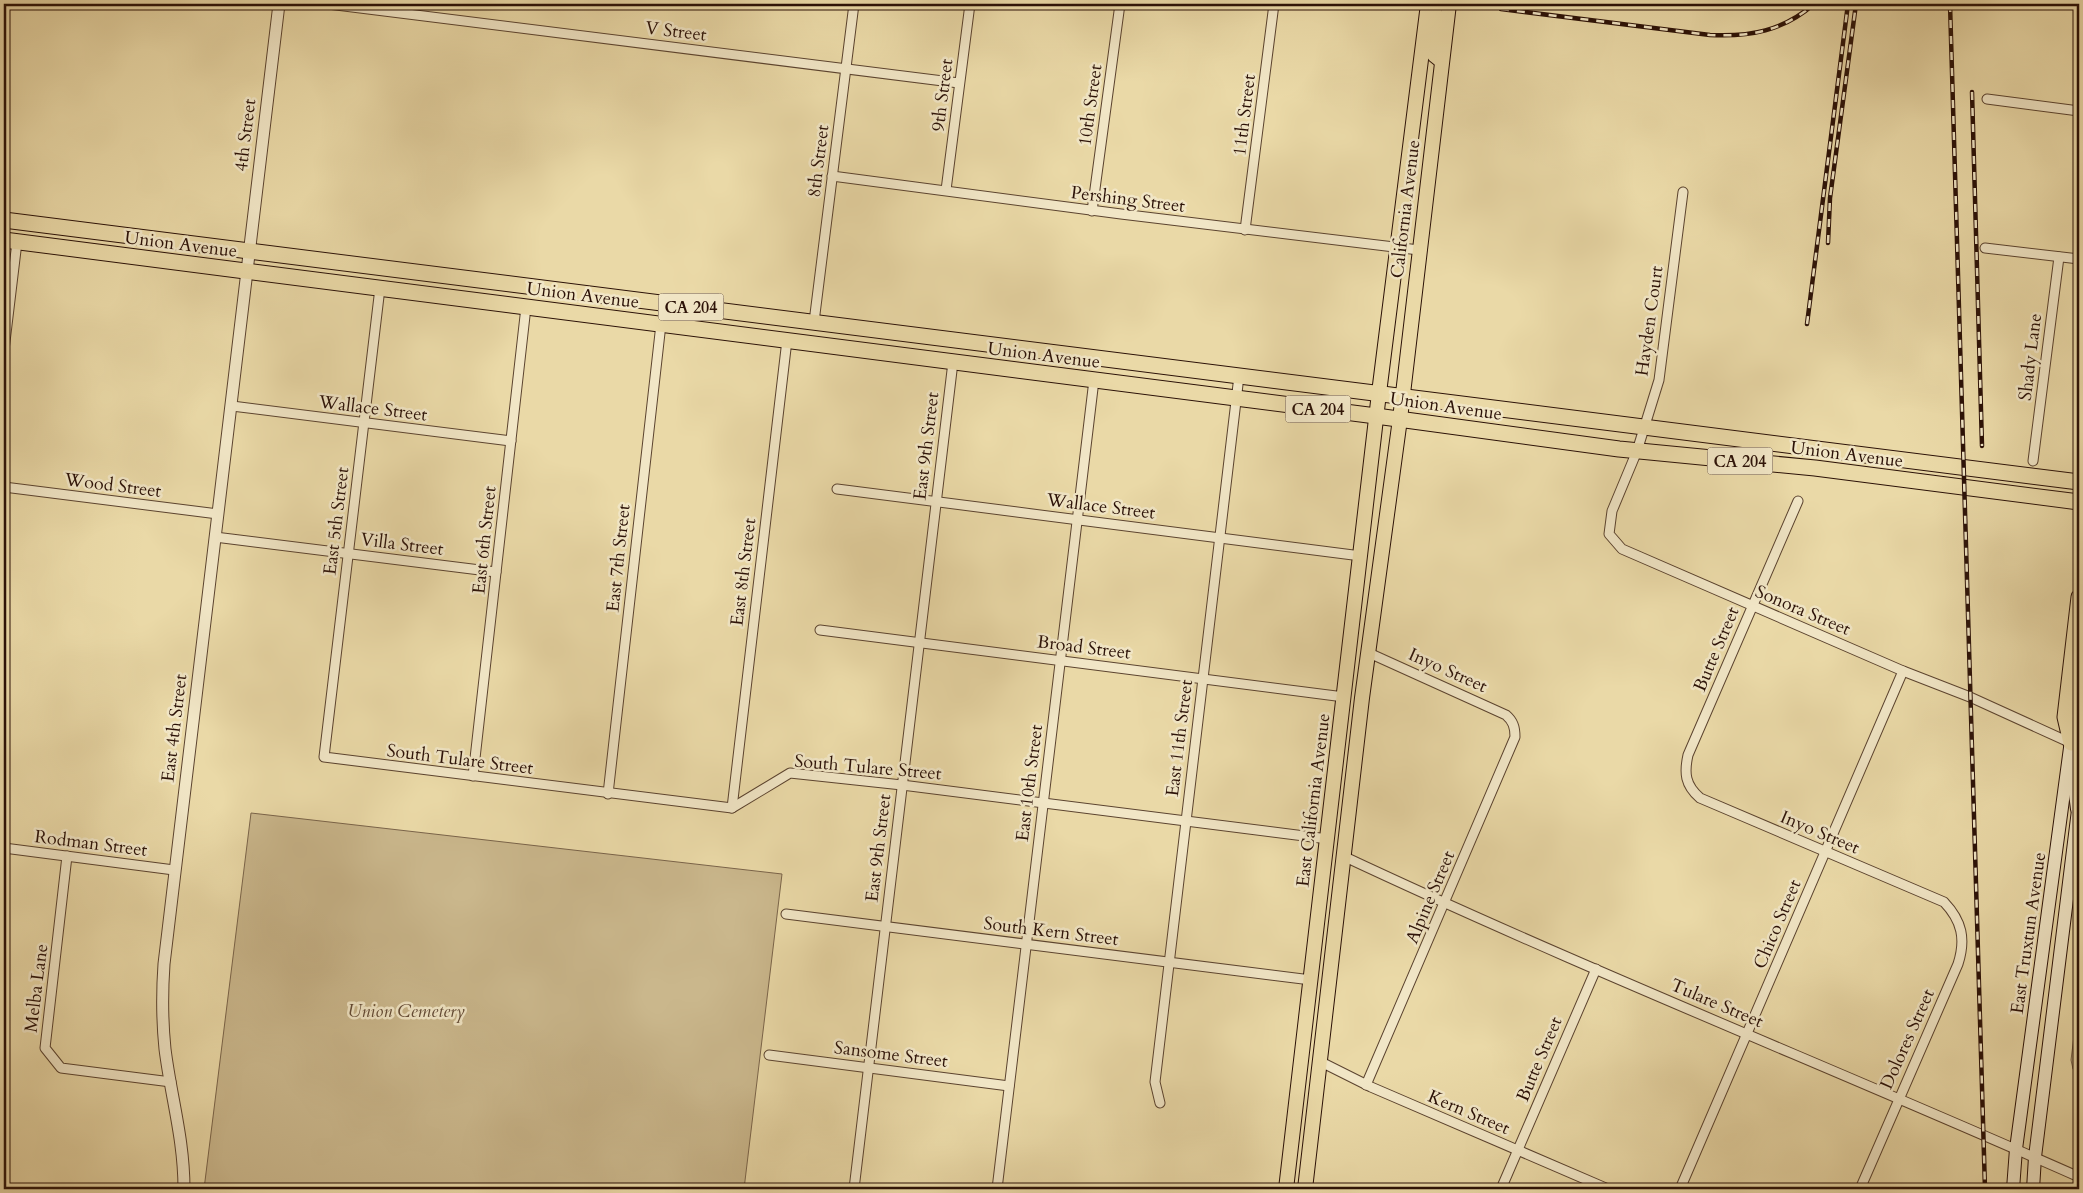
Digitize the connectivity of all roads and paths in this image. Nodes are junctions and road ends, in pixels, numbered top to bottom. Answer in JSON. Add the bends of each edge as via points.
{"nodes":[{"id":1,"x":279,"y":4,"type":"edge"},
{"id":2,"x":328,"y":4,"type":"edge"},
{"id":3,"x":854,"y":4,"type":"edge"},
{"id":4,"x":970,"y":4,"type":"edge"},
{"id":5,"x":1120,"y":4,"type":"edge"},
{"id":6,"x":1274,"y":4,"type":"edge"},
{"id":7,"x":1428,"y":4,"type":"edge"},
{"id":8,"x":1434,"y":4,"type":"edge"},
{"id":9,"x":1449,"y":4,"type":"edge"},
{"id":10,"x":1442,"y":60,"type":"junction"},
{"id":11,"x":846,"y":68,"type":"junction"},
{"id":12,"x":959,"y":83,"type":"junction"},
{"id":13,"x":1987,"y":99,"type":"dead end"},
{"id":14,"x":2079,"y":111,"type":"edge"},
{"id":15,"x":832,"y":176,"type":"junction"},
{"id":16,"x":946,"y":190,"type":"junction"},
{"id":17,"x":1683,"y":192,"type":"dead end"},
{"id":18,"x":1092,"y":211,"type":"junction"},
{"id":19,"x":4,"y":220,"type":"edge"},
{"id":20,"x":1245,"y":230,"type":"junction"},
{"id":21,"x":10,"y":241,"type":"edge"},
{"id":22,"x":1397,"y":247,"type":"junction"},
{"id":23,"x":1985,"y":248,"type":"dead end"},
{"id":24,"x":1419,"y":250,"type":"junction"},
{"id":25,"x":249,"y":251,"type":"junction"},
{"id":26,"x":2059,"y":257,"type":"junction"},
{"id":27,"x":2079,"y":260,"type":"edge"},
{"id":28,"x":246,"y":271,"type":"junction"},
{"id":29,"x":380,"y":288,"type":"junction"},
{"id":30,"x":526,"y":307,"type":"junction"},
{"id":31,"x":814,"y":322,"type":"junction"},
{"id":32,"x":660,"y":324,"type":"junction"},
{"id":33,"x":718,"y":332,"type":"junction"},
{"id":34,"x":787,"y":340,"type":"junction"},
{"id":35,"x":4,"y":350,"type":"edge"},
{"id":36,"x":953,"y":362,"type":"junction"},
{"id":37,"x":1239,"y":376,"type":"junction"},
{"id":38,"x":1094,"y":380,"type":"junction"},
{"id":39,"x":1379,"y":393,"type":"junction"},
{"id":40,"x":1402,"y":396,"type":"junction"},
{"id":41,"x":1236,"y":398,"type":"junction"},
{"id":42,"x":232,"y":406,"type":"junction"},
{"id":43,"x":1376,"y":416,"type":"junction"},
{"id":44,"x":1400,"y":420,"type":"junction"},
{"id":45,"x":364,"y":423,"type":"junction"},
{"id":46,"x":1645,"y":427,"type":"junction"},
{"id":47,"x":511,"y":441,"type":"junction"},
{"id":48,"x":1637,"y":451,"type":"junction"},
{"id":49,"x":2033,"y":461,"type":"dead end"},
{"id":50,"x":2079,"y":482,"type":"edge"},
{"id":51,"x":4,"y":487,"type":"edge"},
{"id":52,"x":837,"y":489,"type":"dead end"},
{"id":53,"x":936,"y":501,"type":"junction"},
{"id":54,"x":1798,"y":501,"type":"dead end"},
{"id":55,"x":2079,"y":503,"type":"edge"},
{"id":56,"x":218,"y":514,"type":"junction"},
{"id":57,"x":1077,"y":519,"type":"junction"},
{"id":58,"x":215,"y":537,"type":"junction"},
{"id":59,"x":1220,"y":537,"type":"junction"},
{"id":60,"x":348,"y":554,"type":"junction"},
{"id":61,"x":1361,"y":556,"type":"junction"},
{"id":62,"x":496,"y":572,"type":"junction"},
{"id":63,"x":1357,"y":590,"type":"junction"},
{"id":64,"x":2079,"y":597,"type":"edge"},
{"id":65,"x":1752,"y":606,"type":"junction"},
{"id":66,"x":820,"y":630,"type":"dead end"},
{"id":67,"x":919,"y":643,"type":"junction"},
{"id":68,"x":1370,"y":653,"type":"junction"},
{"id":69,"x":1060,"y":661,"type":"junction"},
{"id":70,"x":1903,"y":671,"type":"junction"},
{"id":71,"x":1203,"y":679,"type":"junction"},
{"id":72,"x":2079,"y":683,"type":"edge"},
{"id":73,"x":1344,"y":697,"type":"junction"},
{"id":74,"x":1512,"y":720,"type":"joint"},
{"id":75,"x":2071,"y":743,"type":"junction"},
{"id":76,"x":324,"y":757,"type":"joint"},
{"id":77,"x":1354,"y":764,"type":"junction"},
{"id":78,"x":473,"y":776,"type":"junction"},
{"id":79,"x":1688,"y":784,"type":"joint"},
{"id":80,"x":902,"y":785,"type":"junction"},
{"id":81,"x":1334,"y":786,"type":"junction"},
{"id":82,"x":608,"y":794,"type":"junction"},
{"id":83,"x":1044,"y":802,"type":"junction"},
{"id":84,"x":2079,"y":802,"type":"edge"},
{"id":85,"x":732,"y":808,"type":"junction"},
{"id":86,"x":2077,"y":816,"type":"junction"},
{"id":87,"x":1186,"y":820,"type":"junction"},
{"id":88,"x":1328,"y":839,"type":"junction"},
{"id":89,"x":4,"y":848,"type":"edge"},
{"id":90,"x":1825,"y":852,"type":"junction"},
{"id":91,"x":67,"y":856,"type":"junction"},
{"id":92,"x":1344,"y":856,"type":"junction"},
{"id":93,"x":174,"y":870,"type":"junction"},
{"id":94,"x":1944,"y":902,"type":"joint"},
{"id":95,"x":1445,"y":904,"type":"junction"},
{"id":96,"x":786,"y":914,"type":"dead end"},
{"id":97,"x":885,"y":926,"type":"junction"},
{"id":98,"x":1026,"y":944,"type":"junction"},
{"id":99,"x":2043,"y":949,"type":"junction"},
{"id":100,"x":2060,"y":952,"type":"junction"},
{"id":101,"x":1169,"y":962,"type":"junction"},
{"id":102,"x":1596,"y":969,"type":"junction"},
{"id":103,"x":1311,"y":980,"type":"junction"},
{"id":104,"x":1747,"y":1034,"type":"junction"},
{"id":105,"x":1321,"y":1044,"type":"junction"},
{"id":106,"x":769,"y":1055,"type":"dead end"},
{"id":107,"x":1319,"y":1061,"type":"junction"},
{"id":108,"x":868,"y":1068,"type":"junction"},
{"id":109,"x":171,"y":1082,"type":"junction"},
{"id":110,"x":1366,"y":1085,"type":"junction"},
{"id":111,"x":1010,"y":1086,"type":"junction"},
{"id":112,"x":1898,"y":1099,"type":"junction"},
{"id":113,"x":1160,"y":1103,"type":"dead end"},
{"id":114,"x":2016,"y":1149,"type":"junction"},
{"id":115,"x":1518,"y":1150,"type":"junction"},
{"id":116,"x":2035,"y":1157,"type":"junction"},
{"id":117,"x":2079,"y":1177,"type":"edge"},
{"id":118,"x":184,"y":1189,"type":"edge"},
{"id":119,"x":854,"y":1189,"type":"edge"},
{"id":120,"x":997,"y":1189,"type":"edge"},
{"id":121,"x":1286,"y":1189,"type":"edge"},
{"id":122,"x":1305,"y":1189,"type":"edge"},
{"id":123,"x":1501,"y":1189,"type":"edge"},
{"id":124,"x":1608,"y":1189,"type":"edge"},
{"id":125,"x":1680,"y":1189,"type":"edge"},
{"id":126,"x":1860,"y":1189,"type":"edge"},
{"id":127,"x":2013,"y":1189,"type":"edge"},
{"id":128,"x":2033,"y":1189,"type":"edge"}],
"edges":[{"from":1,"to":25,"type":"street","name":"4th Street"},
{"from":2,"to":11,"type":"street","name":"V Street"},
{"from":3,"to":11,"type":"street","name":"8th Street"},
{"from":4,"to":12,"type":"street","name":"9th Street"},
{"from":5,"to":18,"type":"street","name":"10th Street"},
{"from":6,"to":20,"type":"street","name":"11th Street"},
{"from":7,"to":22,"type":"main road","name":"California Avenue"},
{"from":8,"to":10,"type":"main road","via":[[1434,54],[1435,58]]},
{"from":9,"to":10,"type":"main road","name":"California Avenue"},
{"from":10,"to":24,"type":"main road","name":"California Avenue"},
{"from":11,"to":12,"type":"street","name":"V Street"},
{"from":11,"to":15,"type":"street","name":"8th Street"},
{"from":12,"to":16,"type":"street","name":"9th Street"},
{"from":13,"to":14,"type":"street"},
{"from":15,"to":16,"type":"street","name":"Pershing Street"},
{"from":15,"to":31,"type":"street","name":"8th Street"},
{"from":16,"to":18,"type":"street","name":"Pershing Street"},
{"from":17,"to":46,"type":"street","name":"Hayden Court","via":[[1658,380]]},
{"from":18,"to":20,"type":"street","name":"Pershing Street"},
{"from":19,"to":25,"type":"highway","name":"Union Avenue","number":"CA 204"},
{"from":20,"to":22,"type":"street","name":"Pershing Street"},
{"from":21,"to":28,"type":"highway","name":"Union Avenue","number":"CA 204"},
{"from":21,"to":35,"type":"street"},
{"from":22,"to":24,"type":"street","name":"Pershing Street"},
{"from":22,"to":39,"type":"main road","name":"California Avenue"},
{"from":23,"to":26,"type":"street"},
{"from":24,"to":40,"type":"main road","name":"California Avenue"},
{"from":25,"to":28,"type":"street","name":"4th Street"},
{"from":25,"to":31,"type":"highway","name":"Union Avenue","number":"CA 204"},
{"from":26,"to":27,"type":"street"},
{"from":26,"to":49,"type":"street","name":"Shady Lane"},
{"from":28,"to":29,"type":"highway","name":"Union Avenue","number":"CA 204"},
{"from":28,"to":42,"type":"street","name":"East 4th Street"},
{"from":29,"to":30,"type":"highway","name":"Union Avenue","number":"CA 204"},
{"from":29,"to":45,"type":"street","name":"East 5th Street"},
{"from":30,"to":32,"type":"highway","name":"Union Avenue","number":"CA 204"},
{"from":30,"to":47,"type":"street","name":"East 6th Street"},
{"from":31,"to":33,"type":"highway","via":[[800,330],[737,324]]},
{"from":31,"to":37,"type":"highway","name":"Union Avenue","number":"CA 204"},
{"from":32,"to":33,"type":"highway","name":"Union Avenue","number":"CA 204"},
{"from":32,"to":82,"type":"street","name":"East 7th Street"},
{"from":33,"to":34,"type":"highway","name":"Union Avenue","number":"CA 204"},
{"from":34,"to":36,"type":"highway","name":"Union Avenue","number":"CA 204"},
{"from":34,"to":85,"type":"street","name":"East 8th Street"},
{"from":36,"to":38,"type":"highway","name":"Union Avenue","number":"CA 204"},
{"from":36,"to":53,"type":"street","name":"East 9th Street"},
{"from":37,"to":39,"type":"highway","name":"Union Avenue","number":"CA 204"},
{"from":37,"to":41,"type":"street","name":"East 11th Street"},
{"from":38,"to":41,"type":"highway","name":"Union Avenue","number":"CA 204"},
{"from":38,"to":57,"type":"street","name":"East 10th Street"},
{"from":39,"to":40,"type":"highway","name":"Union Avenue","number":"CA 204"},
{"from":39,"to":43,"type":"main road","name":"California Avenue"},
{"from":40,"to":44,"type":"main road","name":"California Avenue"},
{"from":40,"to":46,"type":"highway","name":"Union Avenue","number":"CA 204"},
{"from":41,"to":43,"type":"highway","name":"Union Avenue","number":"CA 204"},
{"from":41,"to":59,"type":"street","name":"East 11th Street"},
{"from":42,"to":45,"type":"street","name":"Wallace Street"},
{"from":42,"to":56,"type":"street","name":"East 4th Street"},
{"from":43,"to":44,"type":"highway","name":"Union Avenue","number":"CA 204"},
{"from":43,"to":61,"type":"main road","name":"East California Avenue"},
{"from":44,"to":48,"type":"highway","name":"Union Avenue","number":"CA 204"},
{"from":44,"to":68,"type":"main road","name":"East California Avenue"},
{"from":45,"to":47,"type":"street","name":"Wallace Street"},
{"from":45,"to":60,"type":"street","name":"East 5th Street"},
{"from":46,"to":48,"type":"street","name":"Hayden Court"},
{"from":46,"to":50,"type":"highway","name":"Union Avenue","number":"CA 204"},
{"from":47,"to":62,"type":"street","name":"East 6th Street"},
{"from":48,"to":55,"type":"highway","name":"Union Avenue","number":"CA 204","via":[[1815,468]]},
{"from":48,"to":65,"type":"street","name":"Sonora Street","via":[[1612,511],[1609,534],[1622,549]]},
{"from":51,"to":56,"type":"street","name":"Wood Street"},
{"from":52,"to":53,"type":"street","name":"Wallace Street"},
{"from":53,"to":57,"type":"street","name":"Wallace Street"},
{"from":53,"to":67,"type":"street","name":"East 9th Street"},
{"from":54,"to":65,"type":"street","name":"Butte Street"},
{"from":56,"to":58,"type":"street","name":"East 4th Street"},
{"from":57,"to":59,"type":"street","name":"Wallace Street"},
{"from":57,"to":69,"type":"street","name":"East 10th Street"},
{"from":58,"to":60,"type":"street","name":"Villa Street"},
{"from":58,"to":93,"type":"street","name":"East 4th Street"},
{"from":59,"to":61,"type":"street","name":"Wallace Street"},
{"from":59,"to":71,"type":"street","name":"East 11th Street"},
{"from":60,"to":62,"type":"street","name":"Villa Street"},
{"from":60,"to":76,"type":"street","name":"East 5th Street"},
{"from":61,"to":63,"type":"main road","name":"East California Avenue"},
{"from":62,"to":78,"type":"street","name":"East 6th Street"},
{"from":63,"to":68,"type":"main road","via":[[1365,603],[1361,649]]},
{"from":63,"to":73,"type":"main road","name":"East California Avenue"},
{"from":64,"to":75,"type":"highway","via":[[2065,717]]},
{"from":65,"to":70,"type":"street","name":"Sonora Street"},
{"from":65,"to":79,"type":"street","name":"Butte Street","via":[[1688,755],[1685,776]]},
{"from":66,"to":67,"type":"street","name":"Broad Street"},
{"from":67,"to":69,"type":"street","name":"Broad Street"},
{"from":67,"to":80,"type":"street","name":"East 9th Street"},
{"from":68,"to":74,"type":"street","name":"Inyo Street","via":[[1497,710]]},
{"from":68,"to":77,"type":"main road","name":"East California Avenue"},
{"from":69,"to":71,"type":"street","name":"Broad Street"},
{"from":69,"to":83,"type":"street","name":"East 10th Street"},
{"from":70,"to":75,"type":"street","name":"Sonora Street"},
{"from":70,"to":90,"type":"street","name":"Chico Street"},
{"from":71,"to":73,"type":"street","name":"Broad Street"},
{"from":71,"to":87,"type":"street","name":"East 11th Street"},
{"from":72,"to":75,"type":"main road","name":"East Truxtun Avenue"},
{"from":73,"to":77,"type":"main road","via":[[1352,705]]},
{"from":73,"to":81,"type":"main road","name":"East California Avenue"},
{"from":74,"to":95,"type":"street","name":"Alpine Street","via":[[1515,737]]},
{"from":75,"to":86,"type":"main road","via":[[2078,752],[2074,786]]},
{"from":75,"to":99,"type":"main road","name":"East Truxtun Avenue"},
{"from":76,"to":78,"type":"street","name":"South Tulare Street"},
{"from":77,"to":92,"type":"main road","name":"East California Avenue"},
{"from":78,"to":82,"type":"street","name":"South Tulare Street"},
{"from":79,"to":90,"type":"street","name":"Inyo Street","via":[[1700,798]]},
{"from":80,"to":83,"type":"street","name":"South Tulare Street"},
{"from":80,"to":85,"type":"street","name":"South Tulare Street","via":[[790,773]]},
{"from":80,"to":97,"type":"street","name":"East 9th Street"},
{"from":81,"to":88,"type":"main road","name":"East California Avenue"},
{"from":81,"to":92,"type":"main road","via":[[1337,847]]},
{"from":82,"to":85,"type":"street","name":"South Tulare Street"},
{"from":83,"to":87,"type":"street","name":"South Tulare Street"},
{"from":83,"to":98,"type":"street","name":"East 10th Street"},
{"from":84,"to":86,"type":"main road","name":"East Truxtun Avenue"},
{"from":86,"to":100,"type":"main road","name":"East Truxtun Avenue"},
{"from":87,"to":88,"type":"street","name":"South Tulare Street"},
{"from":87,"to":101,"type":"street","name":"East 11th Street"},
{"from":88,"to":103,"type":"main road","name":"East California Avenue"},
{"from":89,"to":91,"type":"street","name":"Rodman Street"},
{"from":90,"to":94,"type":"street","name":"Inyo Street"},
{"from":90,"to":104,"type":"street","name":"Chico Street"},
{"from":91,"to":93,"type":"street","name":"Rodman Street"},
{"from":91,"to":109,"type":"street","name":"Melba Lane","via":[[45,1048],[61,1068]]},
{"from":92,"to":95,"type":"street","name":"Tulare Street"},
{"from":92,"to":105,"type":"main road","name":"East California Avenue"},
{"from":93,"to":109,"type":"street","name":"East 4th Street","via":[[162,993]]},
{"from":94,"to":112,"type":"street","name":"Dolores Street","via":[[1960,925],[1961,955]]},
{"from":95,"to":102,"type":"street","name":"Tulare Street"},
{"from":95,"to":110,"type":"street","name":"Alpine Street"},
{"from":96,"to":97,"type":"street","name":"South Kern Street"},
{"from":97,"to":98,"type":"street","name":"South Kern Street"},
{"from":97,"to":108,"type":"street","name":"East 9th Street"},
{"from":98,"to":101,"type":"street","name":"South Kern Street"},
{"from":98,"to":111,"type":"street","name":"East 10th Street"},
{"from":99,"to":100,"type":"main road"},
{"from":99,"to":114,"type":"main road","name":"East Truxtun Avenue"},
{"from":100,"to":116,"type":"main road","name":"East Truxtun Avenue"},
{"from":101,"to":103,"type":"street","name":"South Kern Street"},
{"from":101,"to":113,"type":"street","name":"East 11th Street","via":[[1155,1082]]},
{"from":102,"to":104,"type":"street","name":"Tulare Street"},
{"from":102,"to":115,"type":"street","name":"Butte Street"},
{"from":103,"to":105,"type":"main road","via":[[1317,986]]},
{"from":103,"to":121,"type":"main road","name":"East California Avenue"},
{"from":104,"to":112,"type":"street","name":"Tulare Street"},
{"from":104,"to":125,"type":"street","name":"Chico Street"},
{"from":105,"to":107,"type":"main road","name":"East California Avenue"},
{"from":106,"to":108,"type":"street","name":"Sansome Street"},
{"from":107,"to":110,"type":"street","name":"Kern Street"},
{"from":107,"to":122,"type":"main road","name":"East California Avenue"},
{"from":108,"to":111,"type":"street","name":"Sansome Street"},
{"from":108,"to":119,"type":"street","name":"East 9th Street"},
{"from":109,"to":118,"type":"street","name":"East 4th Street","via":[[182,1145]]},
{"from":110,"to":115,"type":"street","name":"Kern Street"},
{"from":111,"to":120,"type":"street","name":"East 10th Street"},
{"from":112,"to":114,"type":"street","name":"Tulare Street"},
{"from":112,"to":126,"type":"street","name":"Dolores Street"},
{"from":114,"to":116,"type":"street","name":"Tulare Street"},
{"from":114,"to":127,"type":"main road","name":"East Truxtun Avenue"},
{"from":115,"to":123,"type":"street","name":"Butte Street"},
{"from":115,"to":124,"type":"street","name":"Kern Street"},
{"from":116,"to":117,"type":"street","name":"Tulare Street"},
{"from":116,"to":128,"type":"main road","name":"East Truxtun Avenue"}]}
